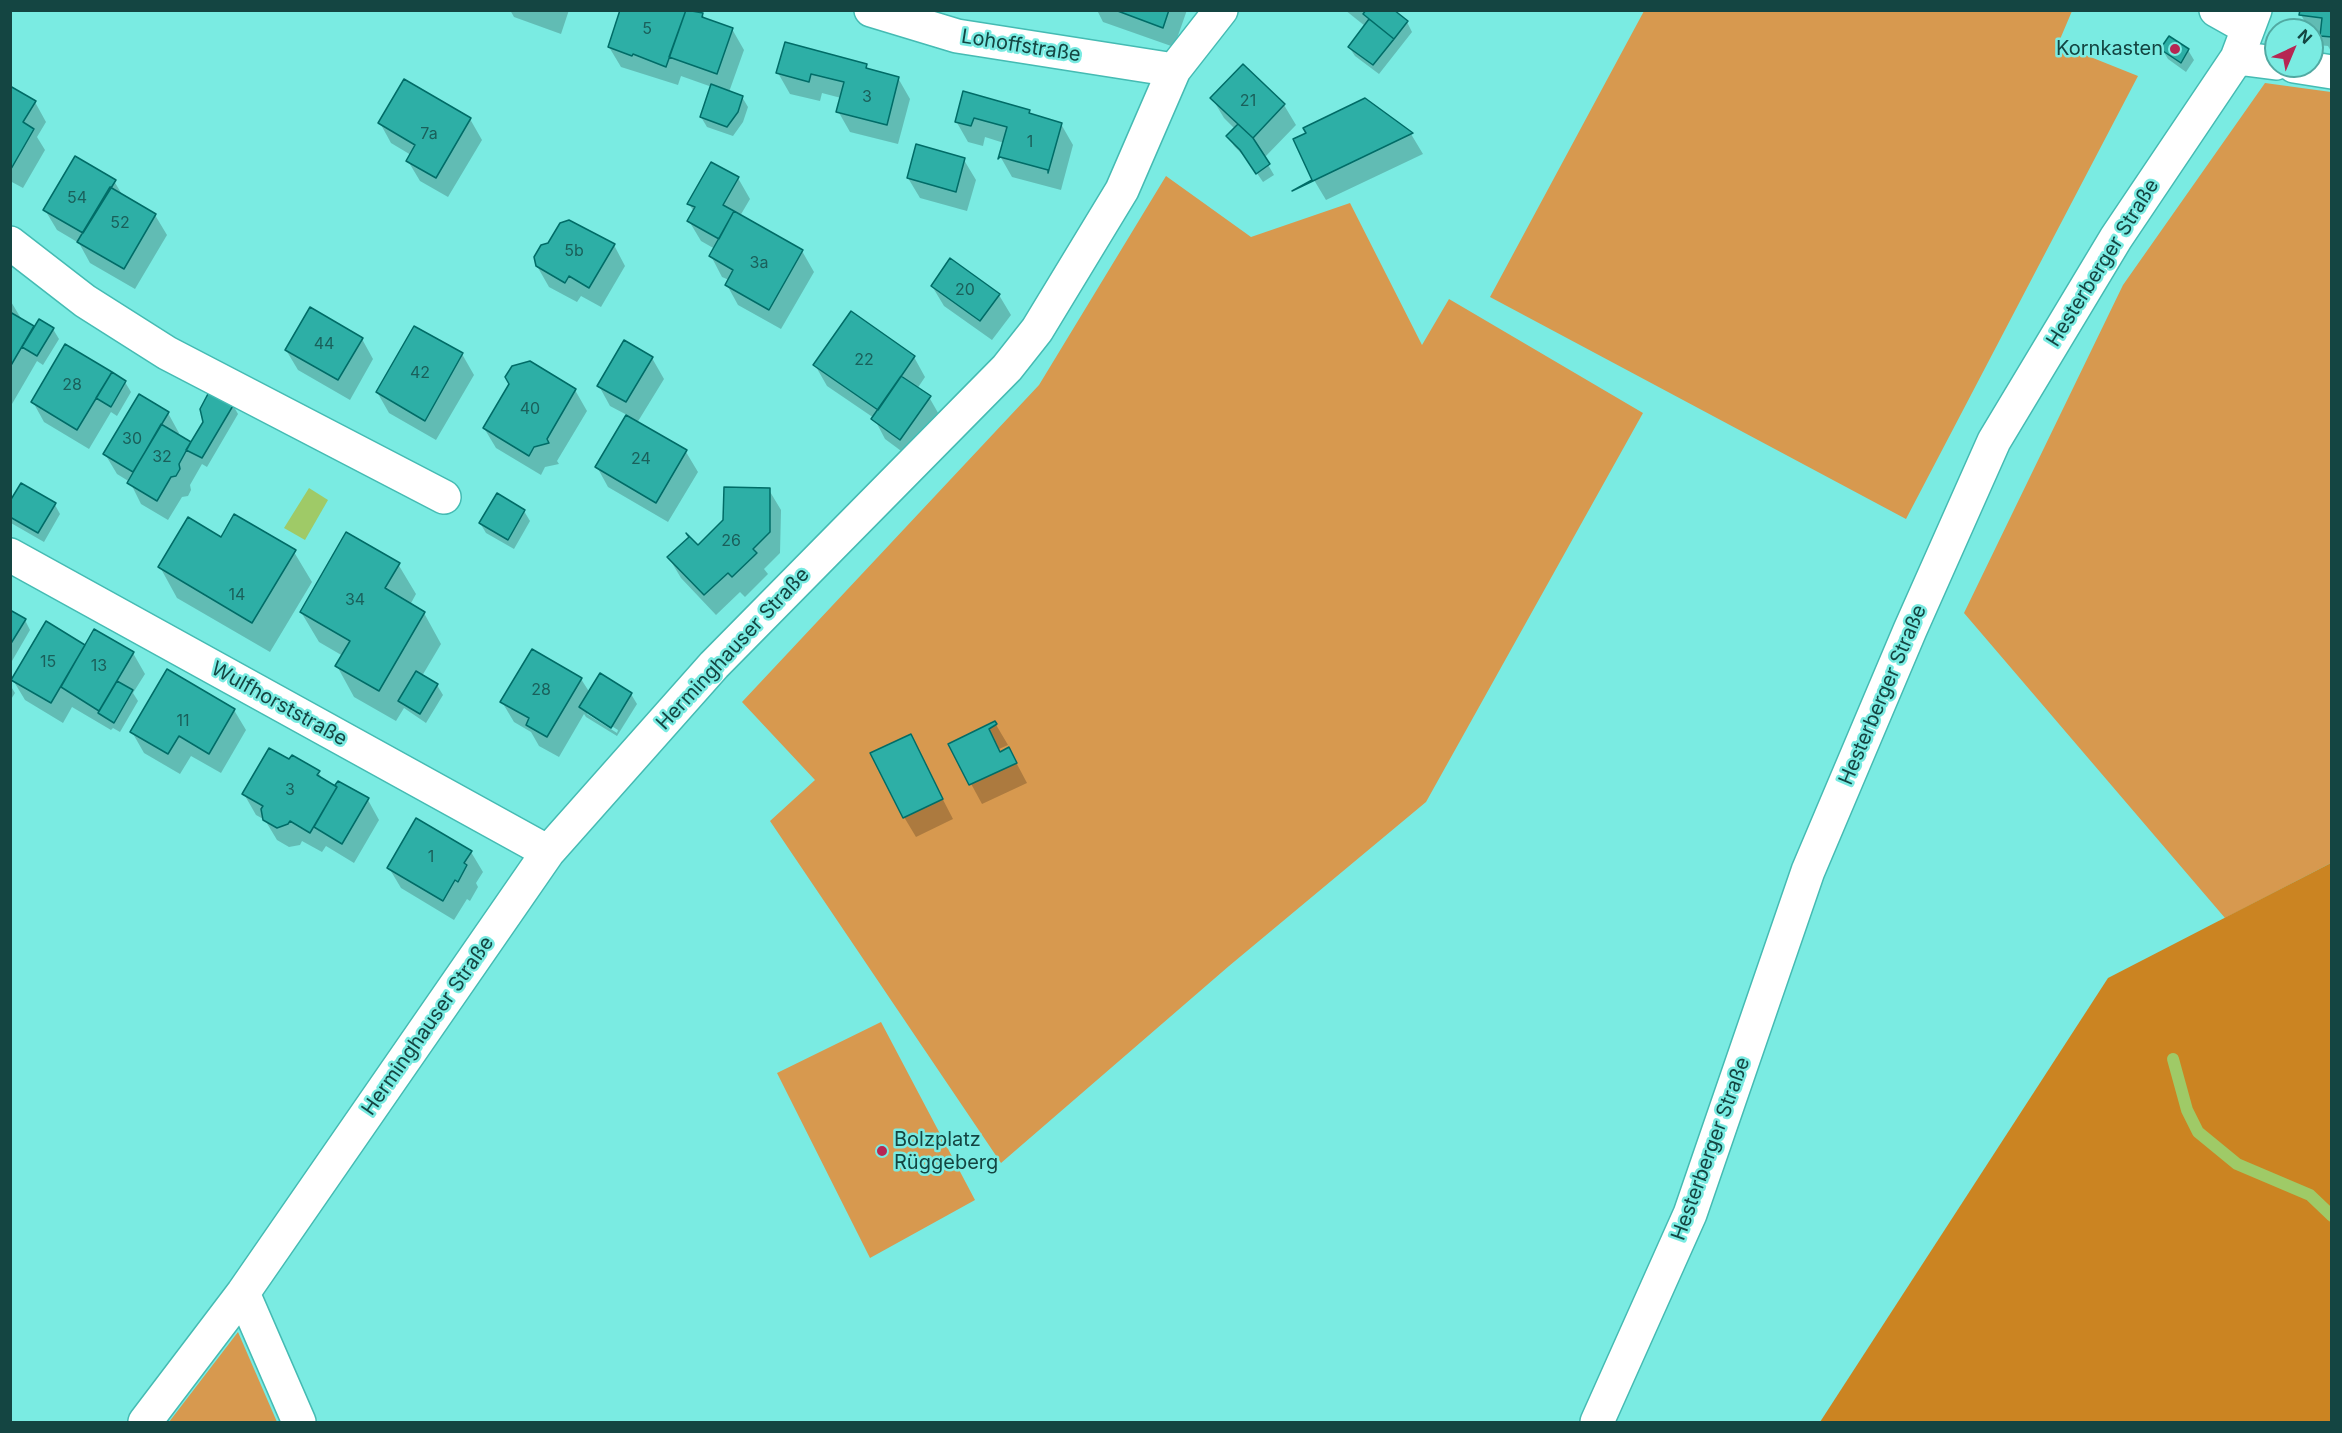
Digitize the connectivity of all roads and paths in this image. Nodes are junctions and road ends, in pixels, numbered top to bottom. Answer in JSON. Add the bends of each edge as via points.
{"nodes":[{"id":1,"x":871,"y":10,"type":"edge"},
{"id":2,"x":1221,"y":10,"type":"edge"},
{"id":3,"x":2216,"y":10,"type":"edge"},
{"id":4,"x":942,"y":21,"type":"edge"},
{"id":5,"x":2247,"y":32,"type":"edge"},
{"id":6,"x":2264,"y":50,"type":"edge"},
{"id":7,"x":1174,"y":70,"type":"junction"},
{"id":8,"x":10,"y":243,"type":"edge"},
{"id":9,"x":444,"y":497,"type":"dead end"},
{"id":10,"x":10,"y":555,"type":"edge"},
{"id":11,"x":548,"y":852,"type":"junction"},
{"id":12,"x":243,"y":1293,"type":"junction"},
{"id":13,"x":145,"y":1422,"type":"edge"},
{"id":14,"x":299,"y":1422,"type":"edge"},
{"id":15,"x":1597,"y":1422,"type":"edge"}],
"edges":[{"from":1,"to":4,"type":"street","name":"Lohoffstraße"},
{"from":2,"to":7,"type":"street","name":"Herminghauser Straße"},
{"from":3,"to":5,"type":"street"},
{"from":4,"to":7,"type":"street","name":"Lohoffstraße","via":[[957,36]]},
{"from":5,"to":6,"type":"street"},
{"from":5,"to":15,"type":"street","name":"Hesterberger Straße","via":[[2116,238],[1994,441],[1808,872],[1690,1214]]},
{"from":7,"to":11,"type":"street","name":"Herminghauser Straße","via":[[1122,190],[1037,330],[1007,368],[714,665]]},
{"from":8,"to":9,"type":"street","via":[[86,301],[167,353]]},
{"from":10,"to":11,"type":"street","name":"Wulfhorststraße"},
{"from":11,"to":12,"type":"street","name":"Herminghauser Straße"},
{"from":12,"to":13,"type":"street","name":"Herminghauser Straße"},
{"from":12,"to":14,"type":"street"}]}
